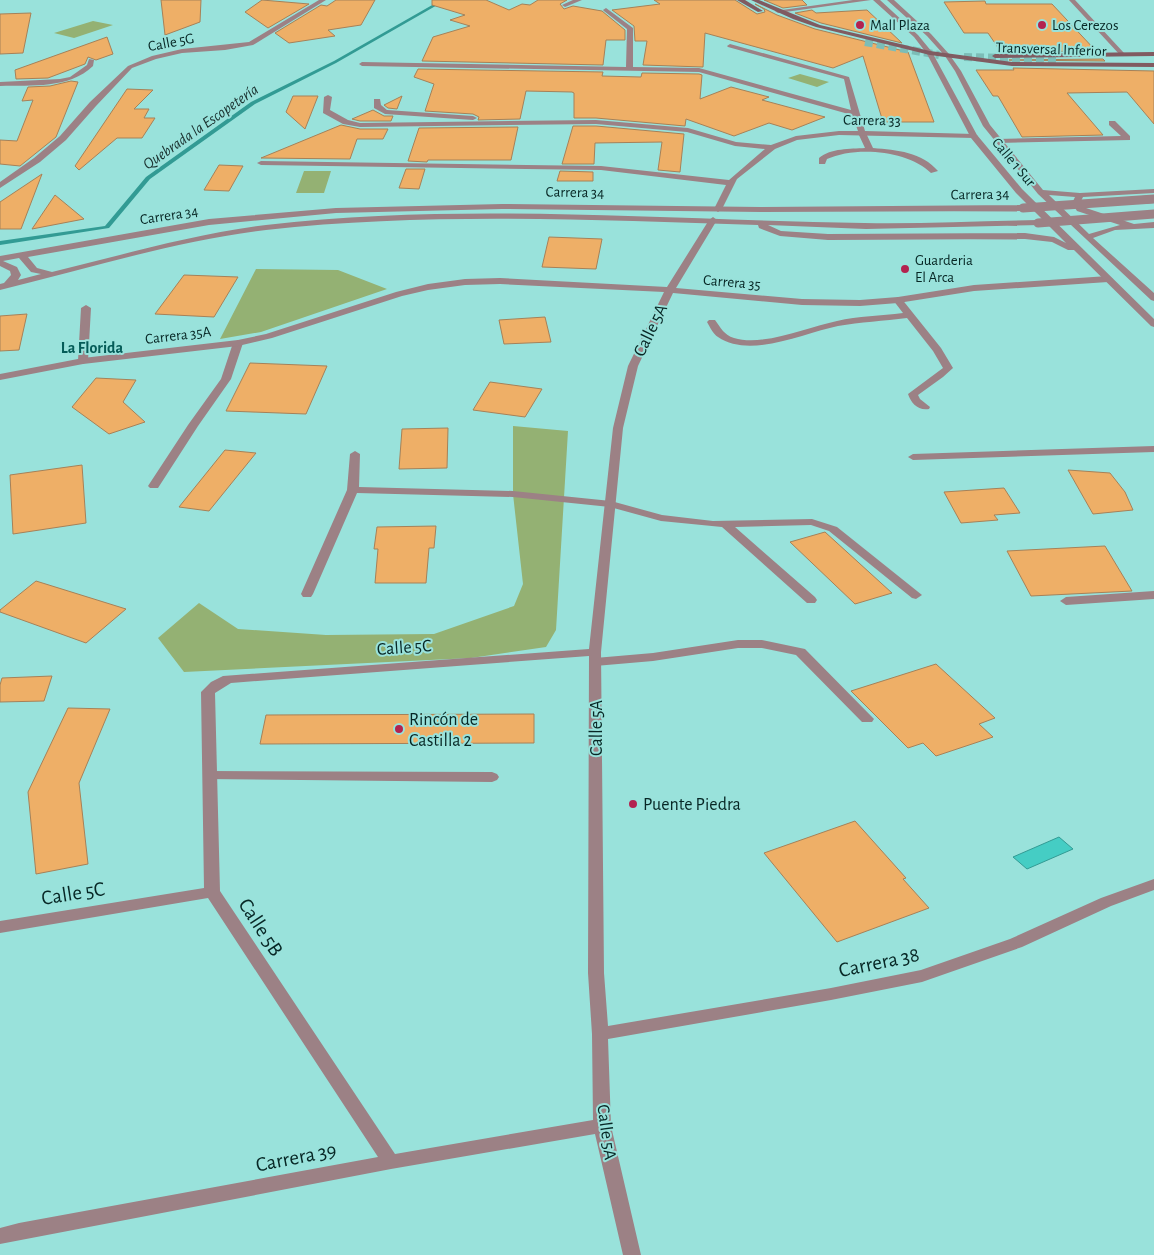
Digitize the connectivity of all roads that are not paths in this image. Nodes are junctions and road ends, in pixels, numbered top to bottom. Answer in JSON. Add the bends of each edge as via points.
{"nodes":[{"id":1,"x":323,"y":0,"type":"edge"},
{"id":2,"x":579,"y":0,"type":"edge"},
{"id":3,"x":740,"y":0,"type":"edge"},
{"id":4,"x":754,"y":0,"type":"edge"},
{"id":5,"x":868,"y":0,"type":"edge"},
{"id":6,"x":876,"y":0,"type":"edge"},
{"id":7,"x":890,"y":0,"type":"edge"},
{"id":8,"x":1072,"y":0,"type":"edge"},
{"id":9,"x":566,"y":5,"type":"dead end"},
{"id":10,"x":606,"y":10,"type":"dead end"},
{"id":11,"x":778,"y":11,"type":"junction"},
{"id":12,"x":865,"y":42,"type":"tunnel mouth"},
{"id":13,"x":730,"y":46,"type":"dead end"},
{"id":14,"x":930,"y":53,"type":"junction"},
{"id":15,"x":1122,"y":54,"type":"junction"},
{"id":16,"x":1154,"y":54,"type":"edge"},
{"id":17,"x":947,"y":55,"type":"junction"},
{"id":18,"x":1058,"y":59,"type":"tunnel mouth"},
{"id":19,"x":1154,"y":59,"type":"edge"},
{"id":20,"x":91,"y":60,"type":"dead end"},
{"id":21,"x":362,"y":64,"type":"dead end"},
{"id":22,"x":1154,"y":65,"type":"edge"},
{"id":23,"x":629,"y":68,"type":"junction"},
{"id":24,"x":0,"y":84,"type":"edge"},
{"id":25,"x":328,"y":96,"type":"dead end"},
{"id":26,"x":377,"y":101,"type":"dead end"},
{"id":27,"x":855,"y":114,"type":"junction"},
{"id":28,"x":492,"y":122,"type":"junction"},
{"id":29,"x":1112,"y":123,"type":"dead end"},
{"id":30,"x":862,"y":133,"type":"junction"},
{"id":31,"x":974,"y":136,"type":"junction"},
{"id":32,"x":998,"y":141,"type":"junction"},
{"id":33,"x":772,"y":147,"type":"junction"},
{"id":34,"x":870,"y":150,"type":"junction"},
{"id":35,"x":822,"y":162,"type":"dead end"},
{"id":36,"x":261,"y":163,"type":"dead end"},
{"id":37,"x":934,"y":171,"type":"dead end"},
{"id":38,"x":731,"y":183,"type":"junction"},
{"id":39,"x":0,"y":186,"type":"edge"},
{"id":40,"x":1154,"y":190,"type":"edge"},
{"id":41,"x":1041,"y":192,"type":"junction"},
{"id":42,"x":1080,"y":194,"type":"junction"},
{"id":43,"x":1154,"y":199,"type":"edge"},
{"id":44,"x":716,"y":214,"type":"junction"},
{"id":45,"x":1154,"y":214,"type":"edge"},
{"id":46,"x":748,"y":222,"type":"junction"},
{"id":47,"x":1154,"y":225,"type":"edge"},
{"id":48,"x":1132,"y":226,"type":"junction"},
{"id":49,"x":1087,"y":237,"type":"junction"},
{"id":50,"x":1080,"y":252,"type":"junction"},
{"id":51,"x":22,"y":256,"type":"junction"},
{"id":52,"x":0,"y":261,"type":"edge"},
{"id":53,"x":53,"y":274,"type":"junction"},
{"id":54,"x":1108,"y":279,"type":"junction"},
{"id":55,"x":3,"y":287,"type":"edge"},
{"id":56,"x":670,"y":290,"type":"junction"},
{"id":57,"x":1154,"y":298,"type":"edge"},
{"id":58,"x":898,"y":300,"type":"junction"},
{"id":59,"x":86,"y":308,"type":"dead end"},
{"id":60,"x":355,"y":308,"type":"joint"},
{"id":61,"x":908,"y":315,"type":"junction"},
{"id":62,"x":712,"y":322,"type":"dead end"},
{"id":63,"x":1154,"y":324,"type":"edge"},
{"id":64,"x":238,"y":343,"type":"junction"},
{"id":65,"x":83,"y":361,"type":"junction"},
{"id":66,"x":0,"y":377,"type":"edge"},
{"id":67,"x":925,"y":407,"type":"dead end"},
{"id":68,"x":1154,"y":449,"type":"edge"},
{"id":69,"x":355,"y":454,"type":"dead end"},
{"id":70,"x":913,"y":458,"type":"dead end"},
{"id":71,"x":154,"y":486,"type":"dead end"},
{"id":72,"x":353,"y":490,"type":"junction"},
{"id":73,"x":611,"y":504,"type":"junction"},
{"id":74,"x":725,"y":524,"type":"junction"},
{"id":75,"x":307,"y":594,"type":"dead end"},
{"id":76,"x":1154,"y":594,"type":"edge"},
{"id":77,"x":916,"y":595,"type":"dead end"},
{"id":78,"x":811,"y":600,"type":"dead end"},
{"id":79,"x":1066,"y":601,"type":"dead end"},
{"id":80,"x":595,"y":657,"type":"junction"},
{"id":81,"x":216,"y":684,"type":"joint"},
{"id":82,"x":867,"y":718,"type":"dead end"},
{"id":83,"x":210,"y":776,"type":"junction"},
{"id":84,"x":492,"y":777,"type":"dead end"},
{"id":85,"x":1154,"y":884,"type":"edge"},
{"id":86,"x":212,"y":892,"type":"junction"},
{"id":87,"x":0,"y":927,"type":"edge"},
{"id":88,"x":600,"y":1034,"type":"junction"},
{"id":89,"x":602,"y":1126,"type":"junction"},
{"id":90,"x":390,"y":1162,"type":"junction"},
{"id":91,"x":0,"y":1236,"type":"edge"},
{"id":92,"x":632,"y":1255,"type":"edge"}],
"edges":[{"from":1,"to":39,"type":"street","name":"Calle 5G","via":[[251,44],[154,57],[130,68],[63,138]]},
{"from":2,"to":9,"type":"street"},
{"from":3,"to":12,"type":"main road","via":[[794,24]]},
{"from":4,"to":11,"type":"main road","name":"Transversal Inferior"},
{"from":5,"to":11,"type":"street"},
{"from":6,"to":14,"type":"street","name":"Calle 1 Sur"},
{"from":7,"to":17,"type":"street","name":"Calle 1 Sur"},
{"from":8,"to":15,"type":"street"},
{"from":10,"to":23,"type":"street","via":[[630,28]]},
{"from":11,"to":14,"type":"main road","name":"Transversal Inferior","via":[[818,26]]},
{"from":13,"to":27,"type":"street","via":[[847,78]]},
{"from":14,"to":17,"type":"main road","name":"Transversal Inferior"},
{"from":14,"to":31,"type":"street","name":"Calle 1 Sur"},
{"from":15,"to":16,"type":"main road","name":"Transversal Inferior"},
{"from":15,"to":17,"type":"main road","name":"Transversal Inferior"},
{"from":17,"to":22,"type":"main road","name":"Transversal Inferior","via":[[1012,64]]},
{"from":17,"to":32,"type":"street","name":"Calle 1 Sur","via":[[977,111]]},
{"from":18,"to":19,"type":"main road","name":"Transversal Inferior"},
{"from":20,"to":24,"type":"street","via":[[90,66],[72,78]]},
{"from":21,"to":23,"type":"street"},
{"from":23,"to":27,"type":"street","via":[[699,70]]},
{"from":25,"to":28,"type":"street","via":[[326,112],[360,125]]},
{"from":26,"to":28,"type":"street","via":[[377,106],[384,112],[470,117]]},
{"from":27,"to":30,"type":"street"},
{"from":28,"to":33,"type":"street","via":[[660,126],[688,130],[735,144]]},
{"from":29,"to":32,"type":"street","via":[[1127,138]]},
{"from":30,"to":31,"type":"street","name":"Carrera 33"},
{"from":30,"to":33,"type":"street","name":"Carrera 33","via":[[814,134]]},
{"from":30,"to":34,"type":"street"},
{"from":31,"to":50,"type":"street","name":"Calle 1 Sur","via":[[1019,191]]},
{"from":32,"to":41,"type":"street","name":"Calle 1 Sur"},
{"from":33,"to":38,"type":"street","name":"Calle 5A"},
{"from":34,"to":35,"type":"street","via":[[838,152],[823,158]]},
{"from":34,"to":37,"type":"street","via":[[920,158]]},
{"from":36,"to":38,"type":"street","via":[[602,168]]},
{"from":38,"to":44,"type":"street","name":"Calle 5A"},
{"from":40,"to":42,"type":"street"},
{"from":41,"to":42,"type":"street"},
{"from":41,"to":49,"type":"street","name":"Calle 1 Sur"},
{"from":42,"to":48,"type":"street","via":[[1076,203],[1080,208]]},
{"from":43,"to":44,"type":"street","name":"Carrera 34","bridge":true,"via":[[1023,208]]},
{"from":44,"to":46,"type":"street","name":"Carrera 34"},
{"from":44,"to":51,"type":"street","name":"Carrera 34","via":[[463,206],[375,208],[277,214],[156,230]]},
{"from":44,"to":53,"type":"street","name":"Carrera 34","via":[[376,218],[318,222],[202,238]]},
{"from":44,"to":56,"type":"street","name":"Calle 5A"},
{"from":45,"to":46,"type":"street","name":"Carrera 34","bridge":true,"via":[[1038,223],[875,226]]},
{"from":46,"to":50,"type":"street","via":[[780,233],[828,237],[1040,237]]},
{"from":47,"to":48,"type":"street"},
{"from":48,"to":49,"type":"street"},
{"from":49,"to":57,"type":"street","name":"Calle 1 Sur"},
{"from":50,"to":54,"type":"street","name":"Calle 1 Sur"},
{"from":51,"to":52,"type":"street","name":"Carrera 34"},
{"from":51,"to":53,"type":"street","via":[[34,270]]},
{"from":52,"to":55,"type":"street","via":[[14,269],[16,275]]},
{"from":53,"to":55,"type":"street","name":"Carrera 34"},
{"from":54,"to":58,"type":"street","name":"Carrera 35","via":[[974,288]]},
{"from":54,"to":63,"type":"street","name":"Calle 1 Sur"},
{"from":56,"to":58,"type":"street","name":"Carrera 35","via":[[802,302]]},
{"from":56,"to":60,"type":"street","name":"Carrera 35","via":[[465,282],[428,287]]},
{"from":56,"to":73,"type":"street","name":"Calle 5A","via":[[632,366],[618,428]]},
{"from":58,"to":61,"type":"street"},
{"from":59,"to":65,"type":"street"},
{"from":60,"to":64,"type":"street","name":"Carrera 35A"},
{"from":61,"to":62,"type":"street","via":[[839,323],[754,343],[720,336]]},
{"from":61,"to":67,"type":"street","via":[[944,358],[948,368],[913,394],[915,401]]},
{"from":64,"to":65,"type":"street","name":"Carrera 35A"},
{"from":64,"to":71,"type":"street","via":[[226,379]]},
{"from":65,"to":66,"type":"street","name":"Carrera 35A"},
{"from":68,"to":70,"type":"street"},
{"from":69,"to":72,"type":"street"},
{"from":72,"to":73,"type":"street","via":[[513,494]]},
{"from":72,"to":75,"type":"street"},
{"from":73,"to":74,"type":"street","via":[[661,518]]},
{"from":73,"to":80,"type":"street","name":"Calle 5A"},
{"from":74,"to":77,"type":"street","via":[[812,522],[832,529]]},
{"from":74,"to":78,"type":"street"},
{"from":76,"to":79,"type":"street"},
{"from":80,"to":81,"type":"street","name":"Calle 5C","via":[[228,679]]},
{"from":80,"to":82,"type":"street","name":"Calle 5C","via":[[653,656],[738,644],[762,644],[800,652]]},
{"from":80,"to":88,"type":"street","name":"Calle 5A","via":[[596,973]]},
{"from":81,"to":83,"type":"street","name":"Calle 5B","via":[[208,692]]},
{"from":83,"to":84,"type":"street"},
{"from":83,"to":86,"type":"street","name":"Calle 5B"},
{"from":85,"to":88,"type":"street","name":"Carrera 38","via":[[1016,943],[922,976]]},
{"from":86,"to":87,"type":"street","name":"Calle 5C"},
{"from":86,"to":90,"type":"street","name":"Calle 5B"},
{"from":88,"to":89,"type":"street","name":"Calle 5A"},
{"from":89,"to":90,"type":"street","name":"Carrera 39"},
{"from":89,"to":92,"type":"street","name":"Calle 5A"},
{"from":90,"to":91,"type":"street","name":"Carrera 39"}]}
